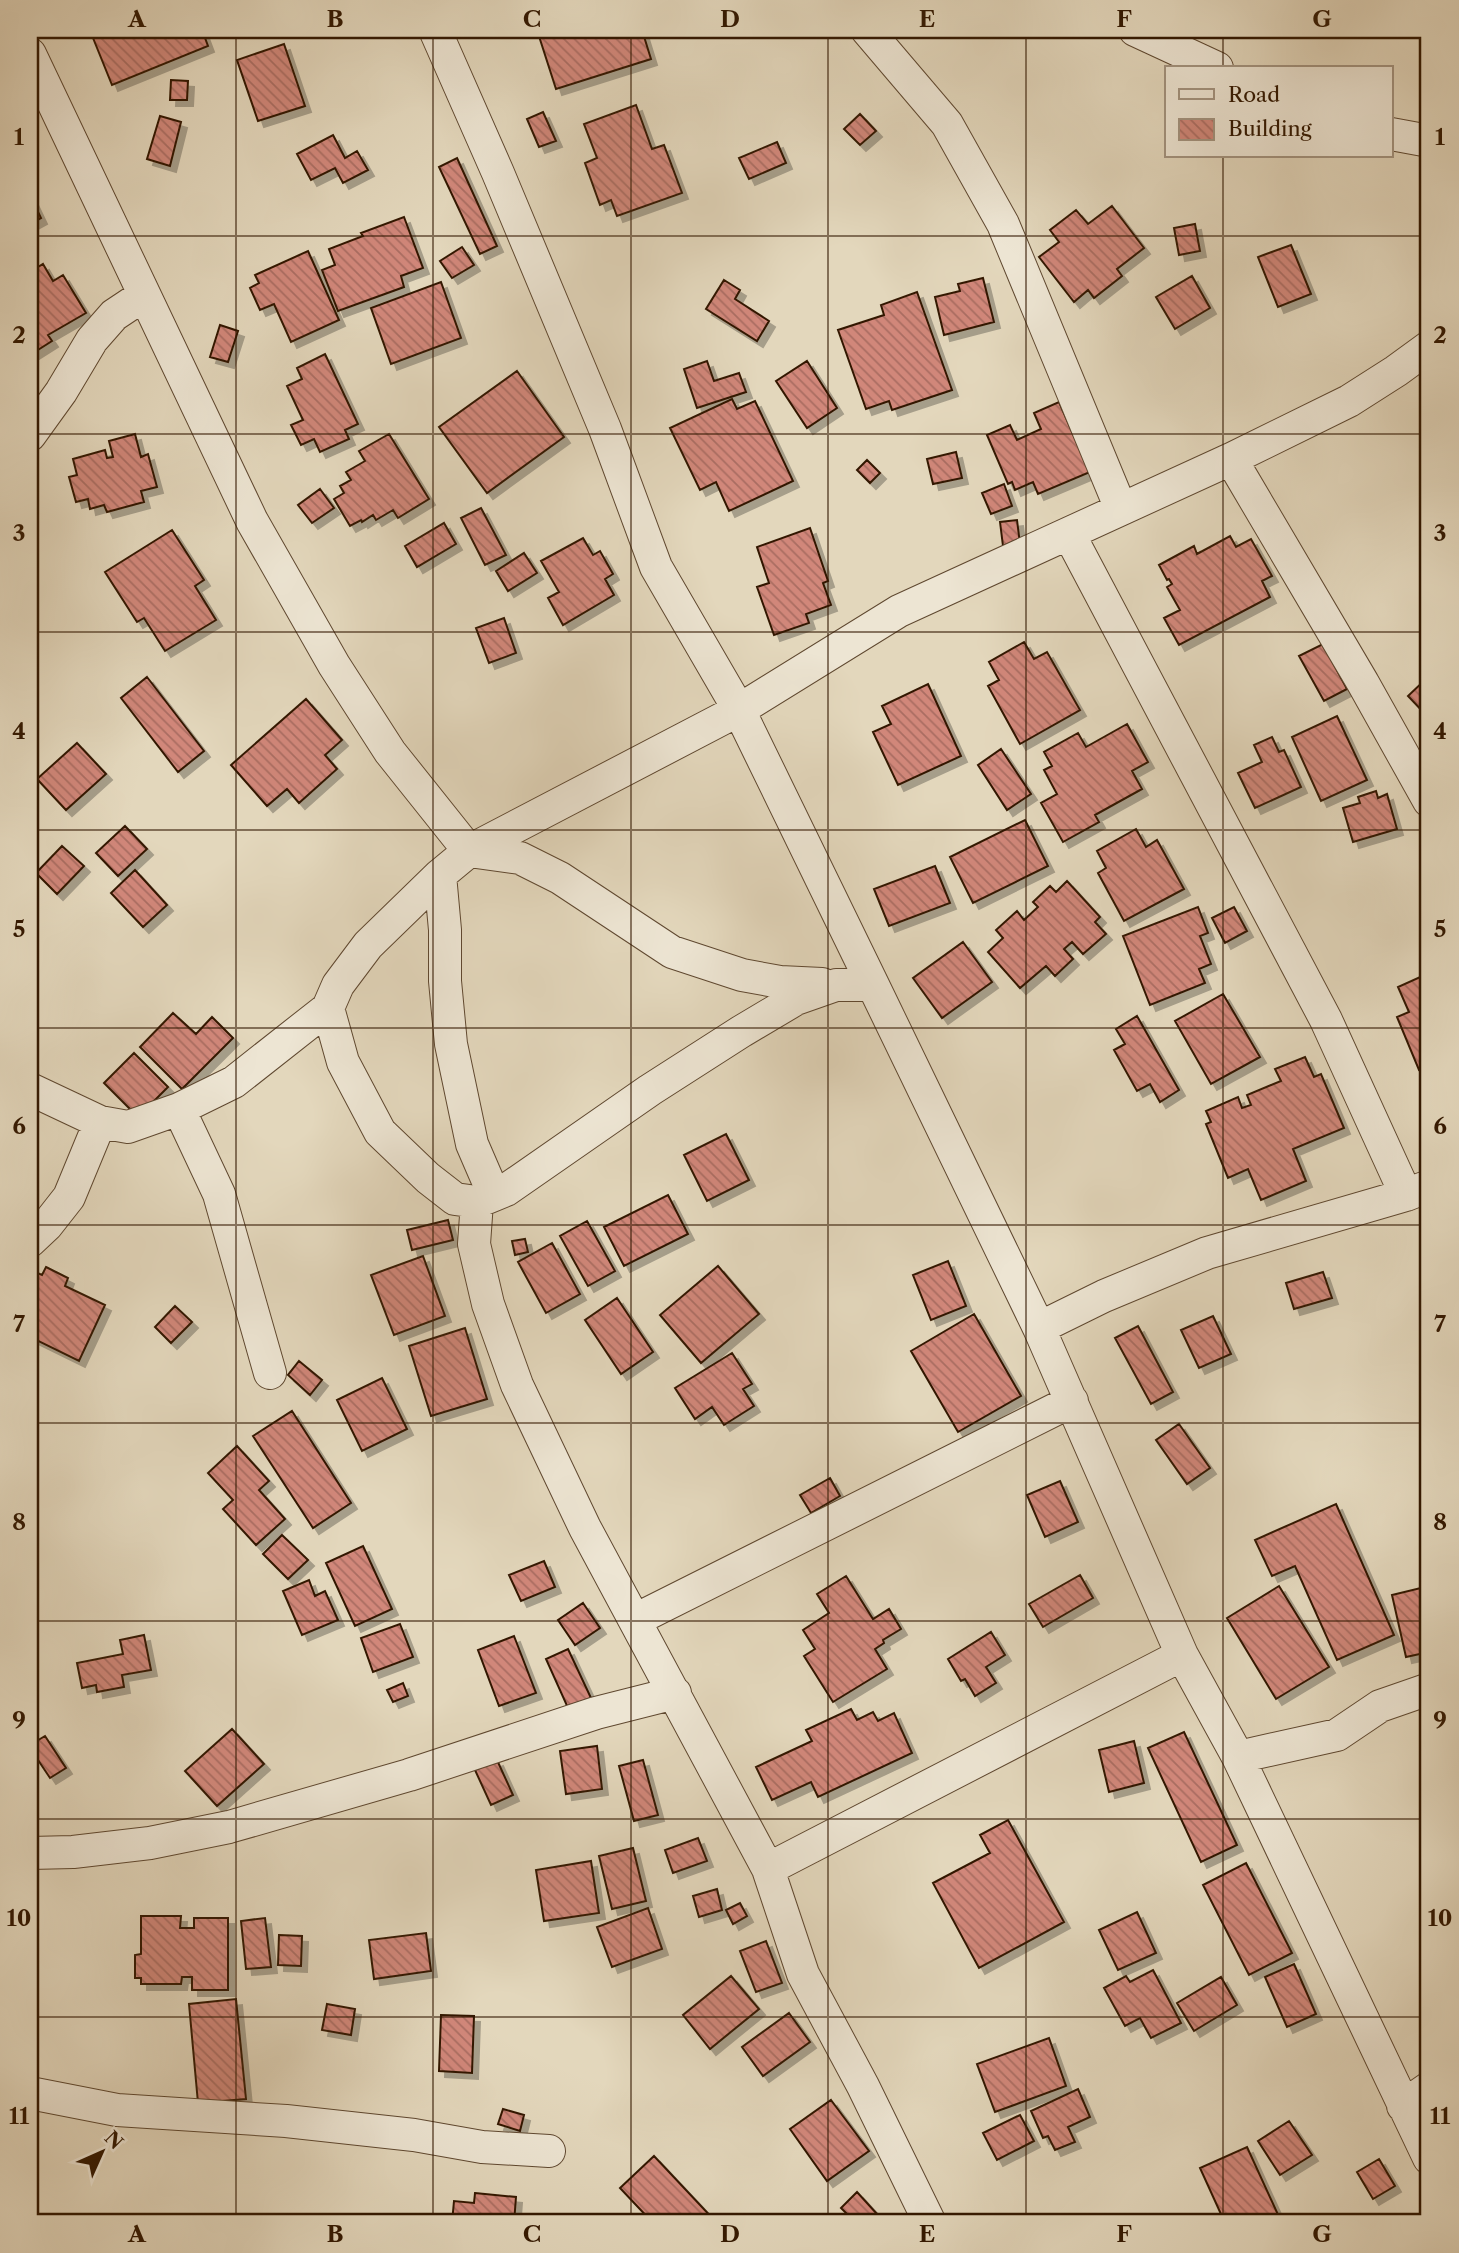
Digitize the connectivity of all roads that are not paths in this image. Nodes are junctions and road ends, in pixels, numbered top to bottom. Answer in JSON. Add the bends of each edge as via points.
{"nodes":[{"id":1,"x":435,"y":30,"type":"edge"},
{"id":2,"x":867,"y":30,"type":"edge"},
{"id":3,"x":1135,"y":30,"type":"edge"},
{"id":4,"x":30,"y":54,"type":"edge"},
{"id":5,"x":1213,"y":66,"type":"edge"},
{"id":6,"x":1392,"y":134,"type":"edge"},
{"id":7,"x":1429,"y":141,"type":"edge"},
{"id":8,"x":144,"y":295,"type":"junction"},
{"id":9,"x":1429,"y":347,"type":"edge"},
{"id":10,"x":30,"y":435,"type":"edge"},
{"id":11,"x":1231,"y":459,"type":"junction"},
{"id":12,"x":1121,"y":509,"type":"junction"},
{"id":13,"x":1069,"y":534,"type":"junction"},
{"id":14,"x":738,"y":710,"type":"junction"},
{"id":15,"x":1429,"y":801,"type":"edge"},
{"id":16,"x":469,"y":851,"type":"junction"},
{"id":17,"x":440,"y":875,"type":"junction"},
{"id":18,"x":836,"y":985,"type":"junction"},
{"id":19,"x":873,"y":985,"type":"junction"},
{"id":20,"x":328,"y":1008,"type":"junction"},
{"id":21,"x":30,"y":1089,"type":"edge"},
{"id":22,"x":179,"y":1109,"type":"junction"},
{"id":23,"x":100,"y":1122,"type":"junction"},
{"id":24,"x":1418,"y":1191,"type":"edge"},
{"id":25,"x":485,"y":1198,"type":"junction"},
{"id":26,"x":30,"y":1241,"type":"edge"},
{"id":27,"x":1039,"y":1328,"type":"junction"},
{"id":28,"x":270,"y":1373,"type":"dead end"},
{"id":29,"x":1072,"y":1401,"type":"junction"},
{"id":30,"x":635,"y":1620,"type":"junction"},
{"id":31,"x":1182,"y":1655,"type":"junction"},
{"id":32,"x":1429,"y":1689,"type":"edge"},
{"id":33,"x":675,"y":1693,"type":"junction"},
{"id":34,"x":1238,"y":1757,"type":"junction"},
{"id":35,"x":30,"y":1853,"type":"edge"},
{"id":36,"x":768,"y":1868,"type":"junction"},
{"id":37,"x":1429,"y":2088,"type":"edge"},
{"id":38,"x":30,"y":2093,"type":"edge"},
{"id":39,"x":1403,"y":2106,"type":"junction"},
{"id":40,"x":549,"y":2151,"type":"dead end"},
{"id":41,"x":1429,"y":2158,"type":"edge"},
{"id":42,"x":930,"y":2223,"type":"edge"}],
"edges":[{"from":1,"to":14,"type":"street","via":[[605,429],[656,567]]},
{"from":2,"to":12,"type":"street","via":[[947,124],[1003,224]]},
{"from":3,"to":5,"type":"street"},
{"from":4,"to":8,"type":"street"},
{"from":6,"to":7,"type":"street"},
{"from":8,"to":10,"type":"street","via":[[114,315],[92,340]]},
{"from":8,"to":16,"type":"street","via":[[252,521],[334,665],[390,752]]},
{"from":9,"to":11,"type":"street","via":[[1349,401]]},
{"from":11,"to":12,"type":"street"},
{"from":11,"to":15,"type":"street"},
{"from":12,"to":13,"type":"street"},
{"from":13,"to":14,"type":"street","via":[[899,611]]},
{"from":13,"to":24,"type":"street"},
{"from":14,"to":16,"type":"street"},
{"from":14,"to":19,"type":"street"},
{"from":16,"to":17,"type":"street"},
{"from":16,"to":18,"type":"street","via":[[520,858],[560,878],[672,952],[742,975]]},
{"from":17,"to":20,"type":"street","via":[[368,945],[338,985]]},
{"from":17,"to":25,"type":"street","via":[[452,1044]]},
{"from":18,"to":19,"type":"street"},
{"from":18,"to":25,"type":"street","via":[[796,999],[742,1031],[506,1190]]},
{"from":19,"to":27,"type":"street"},
{"from":20,"to":22,"type":"street","via":[[234,1082]]},
{"from":20,"to":25,"type":"street","via":[[343,1062],[380,1132],[455,1199]]},
{"from":21,"to":23,"type":"street"},
{"from":22,"to":23,"type":"street","via":[[128,1127]]},
{"from":22,"to":28,"type":"street","via":[[219,1194]]},
{"from":23,"to":26,"type":"street","via":[[69,1197]]},
{"from":24,"to":27,"type":"street","via":[[1208,1253]]},
{"from":25,"to":30,"type":"street","via":[[474,1244],[488,1304],[517,1385]]},
{"from":27,"to":29,"type":"street"},
{"from":29,"to":30,"type":"street"},
{"from":29,"to":31,"type":"street"},
{"from":30,"to":33,"type":"street"},
{"from":31,"to":34,"type":"street"},
{"from":31,"to":36,"type":"street"},
{"from":32,"to":34,"type":"street","via":[[1380,1706],[1337,1735]]},
{"from":33,"to":35,"type":"street","via":[[596,1713],[409,1775],[229,1827],[150,1843]]},
{"from":33,"to":36,"type":"street"},
{"from":34,"to":39,"type":"street"},
{"from":36,"to":42,"type":"street","via":[[803,1974]]},
{"from":37,"to":39,"type":"street"},
{"from":38,"to":40,"type":"street","via":[[117,2110],[286,2121],[482,2147]]},
{"from":39,"to":41,"type":"street"}]}
